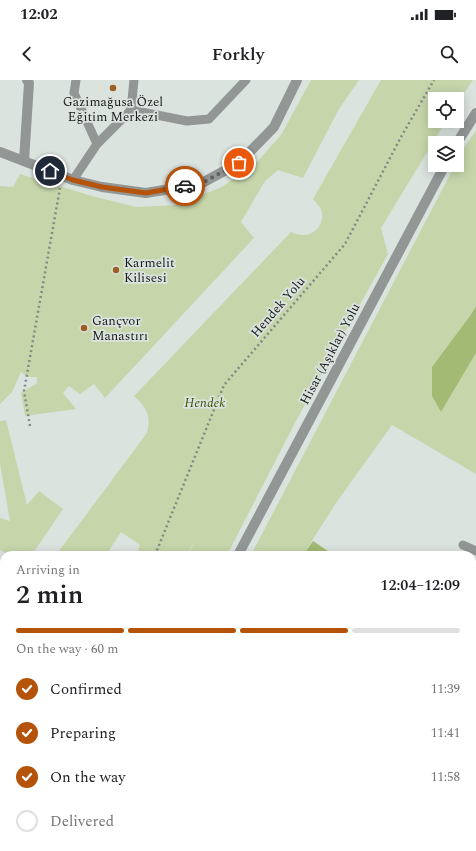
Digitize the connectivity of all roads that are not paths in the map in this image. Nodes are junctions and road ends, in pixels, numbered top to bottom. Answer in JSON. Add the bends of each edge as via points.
{"nodes":[{"id":1,"x":27,"y":80,"type":"edge"},
{"id":2,"x":76,"y":80,"type":"edge"},
{"id":3,"x":134,"y":80,"type":"edge"},
{"id":4,"x":246,"y":80,"type":"edge"},
{"id":5,"x":297,"y":80,"type":"edge"},
{"id":6,"x":131,"y":110,"type":"junction"},
{"id":7,"x":476,"y":113,"type":"edge"},
{"id":8,"x":461,"y":136,"type":"edge"},
{"id":9,"x":97,"y":144,"type":"junction"},
{"id":10,"x":0,"y":152,"type":"edge"},
{"id":11,"x":24,"y":161,"type":"junction"},
{"id":12,"x":441,"y":172,"type":"edge"},
{"id":13,"x":73,"y":180,"type":"junction"},
{"id":14,"x":464,"y":545,"type":"dead end"},
{"id":15,"x":240,"y":551,"type":"edge"},
{"id":16,"x":476,"y":551,"type":"edge"}],
"edges":[{"from":1,"to":11,"type":"street","via":[[29,83]]},
{"from":2,"to":9,"type":"lane","via":[[74,93]]},
{"from":3,"to":6,"type":"lane"},
{"from":4,"to":6,"type":"lane","via":[[209,119],[187,121]]},
{"from":5,"to":13,"type":"street","via":[[269,132],[239,163],[200,184],[146,193]]},
{"from":6,"to":9,"type":"lane"},
{"from":7,"to":8,"type":"street"},
{"from":9,"to":13,"type":"lane"},
{"from":10,"to":11,"type":"street"},
{"from":11,"to":13,"type":"street"},
{"from":12,"to":15,"type":"street","name":"Hisar (Aşıklar) Yolu"},
{"from":14,"to":16,"type":"lane"}]}
